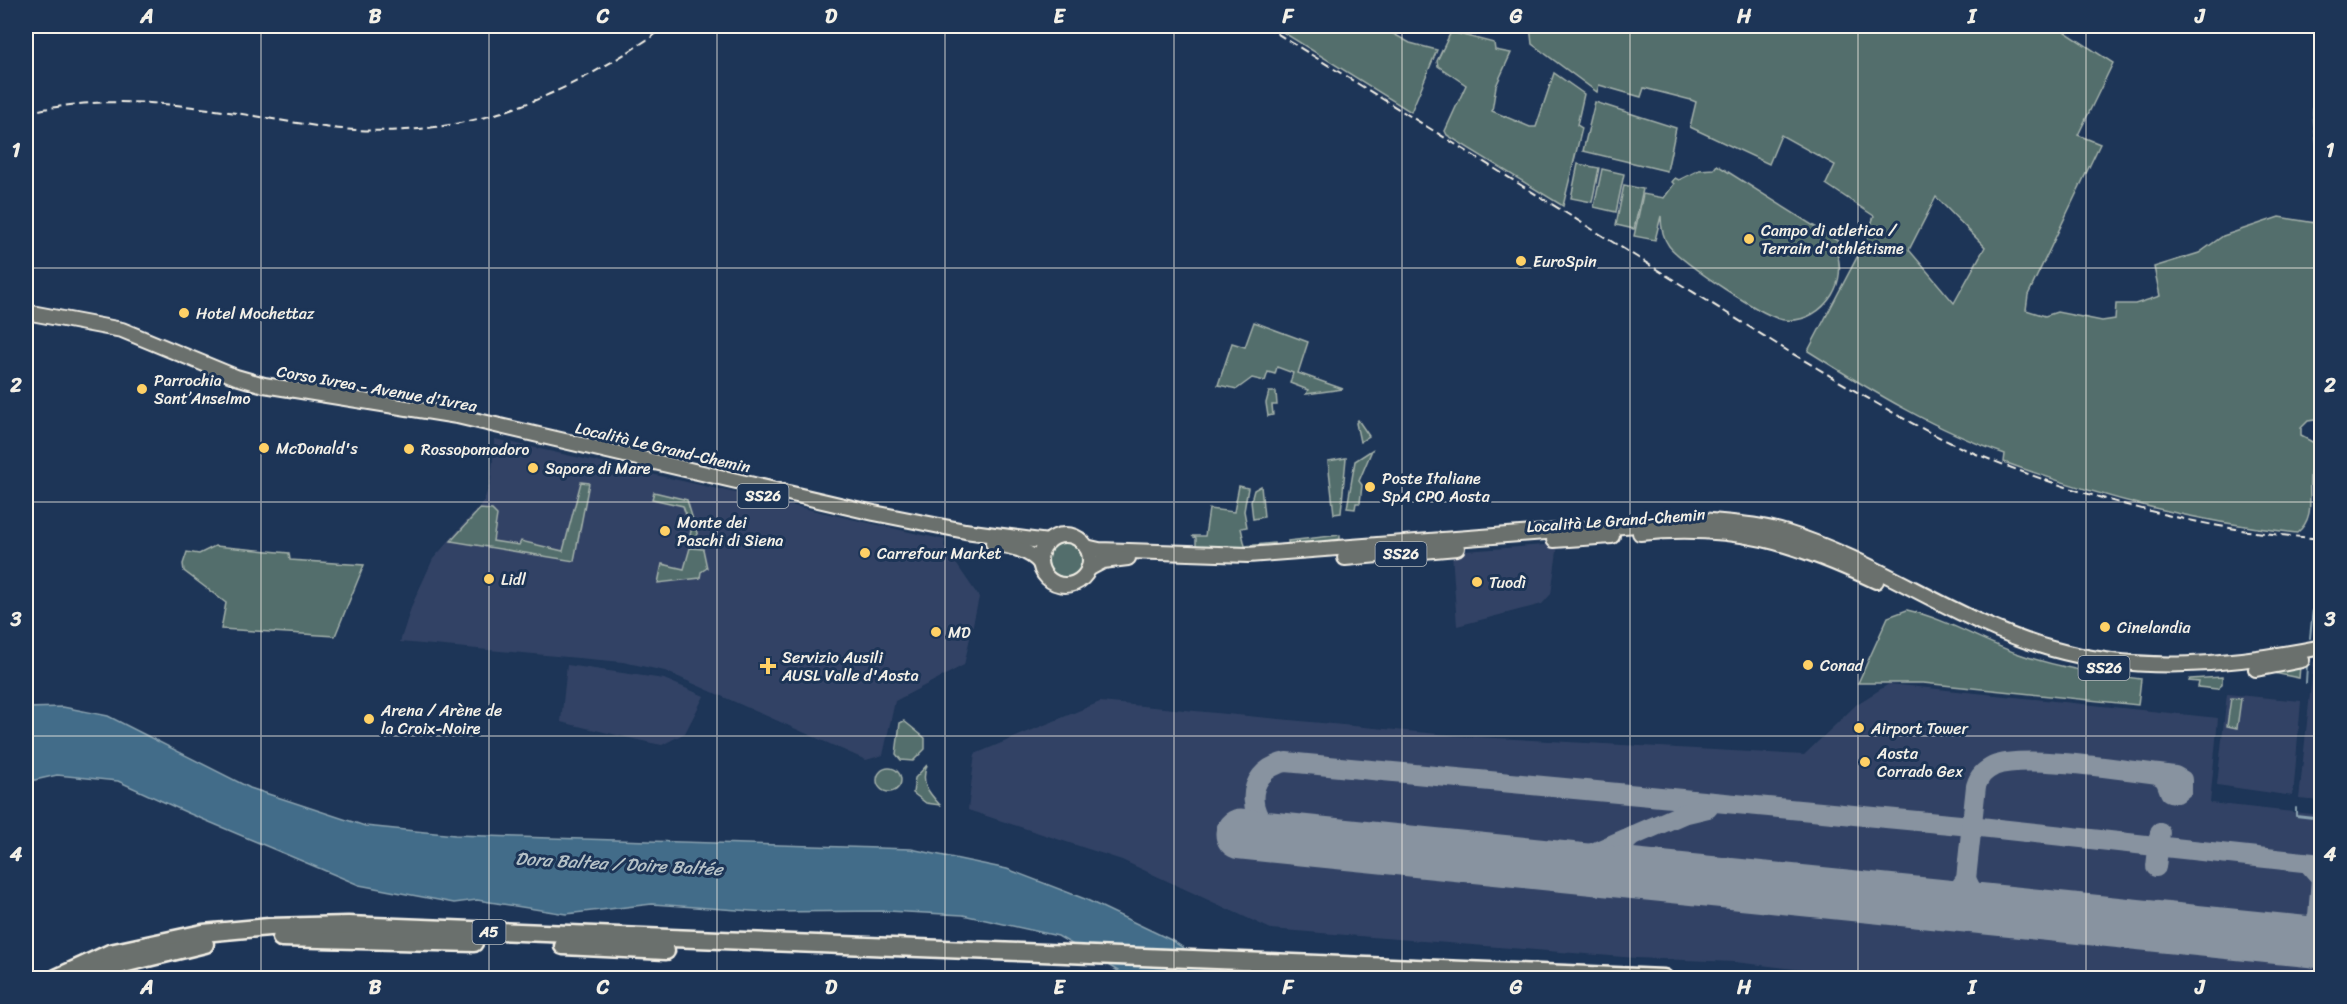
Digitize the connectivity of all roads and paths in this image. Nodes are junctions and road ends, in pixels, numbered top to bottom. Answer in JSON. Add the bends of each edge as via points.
{"nodes":[{"id":1,"x":26,"y":304,"type":"edge"},
{"id":2,"x":26,"y":312,"type":"edge"},
{"id":3,"x":71,"y":319,"type":"junction"},
{"id":4,"x":26,"y":321,"type":"edge"},
{"id":5,"x":483,"y":426,"type":"junction"},
{"id":6,"x":1048,"y":542,"type":"junction"},
{"id":7,"x":1086,"y":547,"type":"junction"},
{"id":8,"x":1040,"y":563,"type":"junction"},
{"id":9,"x":1088,"y":569,"type":"junction"},
{"id":10,"x":2322,"y":647,"type":"edge"},
{"id":11,"x":2302,"y":656,"type":"junction"},
{"id":12,"x":2322,"y":656,"type":"edge"},
{"id":13,"x":931,"y":954,"type":"junction"},
{"id":14,"x":56,"y":978,"type":"edge"},
{"id":15,"x":83,"y":978,"type":"edge"},
{"id":16,"x":1413,"y":978,"type":"edge"},
{"id":17,"x":1664,"y":978,"type":"edge"}],
"edges":[{"from":1,"to":3,"type":"main road"},
{"from":2,"to":3,"type":"main road","name":"Corso Ivrea - Avenue d'Ivrea","number":"SS26"},
{"from":3,"to":5,"type":"main road","name":"Corso Ivrea - Avenue d'Ivrea","number":"SS26","via":[[122,330],[236,378],[405,406]]},
{"from":4,"to":5,"type":"main road","name":"Corso Ivrea - Avenue d'Ivrea","via":[[113,336],[253,390],[291,399]]},
{"from":5,"to":6,"type":"main road","name":"Località Le Grand-Chemin","number":"SS26","via":[[874,513]]},
{"from":5,"to":8,"type":"main road","name":"Località Le Grand-Chemin","number":"SS26","via":[[819,509],[1010,546]]},
{"from":6,"to":7,"type":"main road","name":"Località Le Grand-Chemin","via":[[1067,535],[1079,539]]},
{"from":6,"to":8,"type":"main road"},
{"from":7,"to":9,"type":"main road"},
{"from":7,"to":11,"type":"main road","name":"Località Le Grand-Chemin","number":"SS26","via":[[1248,555],[1702,520],[1768,528],[1811,541],[1955,611],[2053,650],[2109,660],[2174,664]]},
{"from":8,"to":9,"type":"main road","name":"Località Le Grand-Chemin","via":[[1046,577],[1061,585],[1076,582]]},
{"from":9,"to":11,"type":"main road","name":"Località Le Grand-Chemin","number":"SS26","via":[[1122,558],[1246,565],[1653,532],[1716,531],[1802,548],[2006,641],[2079,664],[2123,670],[2210,672],[2260,668]]},
{"from":10,"to":11,"type":"main road","number":"SS26"},
{"from":11,"to":12,"type":"main road","number":"SS26"},
{"from":13,"to":14,"type":"highway","number":"A5","via":[[348,925],[269,927],[203,933],[110,953]]},
{"from":13,"to":15,"type":"highway","number":"A5","via":[[275,938],[215,942]]},
{"from":13,"to":16,"type":"highway","number":"A5"},
{"from":13,"to":17,"type":"highway","number":"A5"}]}
